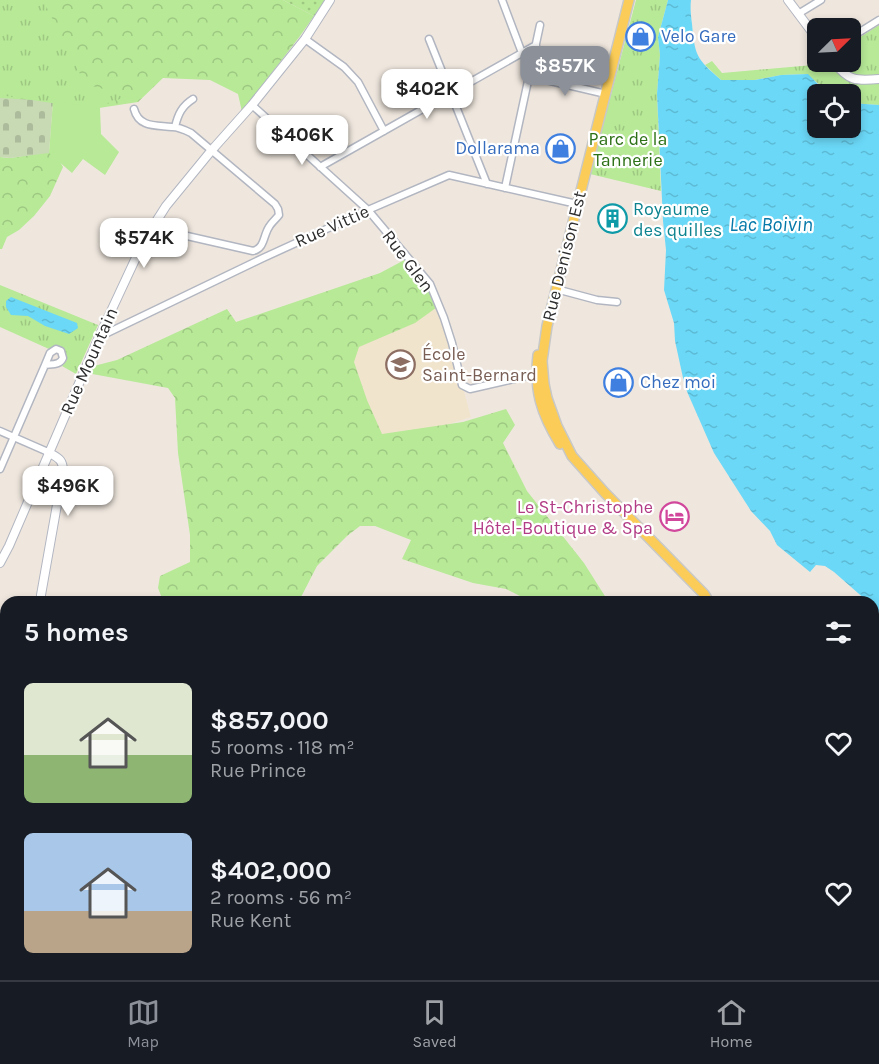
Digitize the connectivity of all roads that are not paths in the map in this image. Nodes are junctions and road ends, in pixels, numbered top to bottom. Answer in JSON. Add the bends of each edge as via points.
{"nodes":[{"id":1,"x":330,"y":0,"type":"edge"},
{"id":2,"x":502,"y":0,"type":"edge"},
{"id":3,"x":627,"y":0,"type":"edge"},
{"id":4,"x":788,"y":0,"type":"edge"},
{"id":5,"x":821,"y":0,"type":"edge"},
{"id":6,"x":798,"y":14,"type":"junction"},
{"id":7,"x":879,"y":20,"type":"edge"},
{"id":8,"x":540,"y":25,"type":"dead end"},
{"id":9,"x":807,"y":26,"type":"edge"},
{"id":10,"x":861,"y":31,"type":"edge"},
{"id":11,"x":305,"y":39,"type":"junction"},
{"id":12,"x":429,"y":39,"type":"dead end"},
{"id":13,"x":536,"y":45,"type":"junction"},
{"id":14,"x":522,"y":53,"type":"junction"},
{"id":15,"x":842,"y":72,"type":"edge"},
{"id":16,"x":529,"y":76,"type":"junction"},
{"id":17,"x":879,"y":80,"type":"edge"},
{"id":18,"x":451,"y":93,"type":"junction"},
{"id":19,"x":606,"y":94,"type":"junction"},
{"id":20,"x":193,"y":99,"type":"dead end"},
{"id":21,"x":252,"y":105,"type":"junction"},
{"id":22,"x":134,"y":109,"type":"dead end"},
{"id":23,"x":175,"y":127,"type":"junction"},
{"id":24,"x":384,"y":131,"type":"junction"},
{"id":25,"x":211,"y":151,"type":"junction"},
{"id":26,"x":320,"y":167,"type":"junction"},
{"id":27,"x":487,"y":184,"type":"junction"},
{"id":28,"x":505,"y":188,"type":"junction"},
{"id":29,"x":577,"y":204,"type":"junction"},
{"id":30,"x":368,"y":210,"type":"junction"},
{"id":31,"x":152,"y":228,"type":"junction"},
{"id":32,"x":556,"y":289,"type":"junction"},
{"id":33,"x":617,"y":302,"type":"dead end"},
{"id":34,"x":99,"y":337,"type":"junction"},
{"id":35,"x":45,"y":365,"type":"dead end"},
{"id":36,"x":539,"y":373,"type":"junction"},
{"id":37,"x":0,"y":431,"type":"edge"},
{"id":38,"x":13,"y":437,"type":"junction"},
{"id":39,"x":48,"y":452,"type":"junction"},
{"id":40,"x":0,"y":469,"type":"edge"},
{"id":41,"x":0,"y":563,"type":"edge"},
{"id":42,"x":41,"y":596,"type":"edge"},
{"id":43,"x":705,"y":596,"type":"edge"}],
"edges":[{"from":1,"to":11,"type":"street","name":"Rue Mountain"},
{"from":2,"to":14,"type":"street"},
{"from":3,"to":19,"type":"main road","name":"Rue Denison Est"},
{"from":4,"to":6,"type":"street"},
{"from":5,"to":6,"type":"street"},
{"from":6,"to":9,"type":"street"},
{"from":7,"to":10,"type":"street"},
{"from":8,"to":13,"type":"street"},
{"from":11,"to":21,"type":"street","name":"Rue Mountain"},
{"from":11,"to":24,"type":"street","via":[[358,82]]},
{"from":12,"to":18,"type":"street"},
{"from":13,"to":14,"type":"street"},
{"from":13,"to":16,"type":"street"},
{"from":14,"to":18,"type":"street"},
{"from":15,"to":17,"type":"street","via":[[860,81]]},
{"from":16,"to":19,"type":"street"},
{"from":16,"to":28,"type":"street"},
{"from":18,"to":24,"type":"street"},
{"from":18,"to":27,"type":"street"},
{"from":19,"to":29,"type":"main road","name":"Rue Denison Est"},
{"from":20,"to":23,"type":"street","via":[[183,107]]},
{"from":21,"to":25,"type":"street","name":"Rue Mountain"},
{"from":21,"to":26,"type":"street","name":"Rue Glen"},
{"from":22,"to":23,"type":"street","via":[[146,124]]},
{"from":23,"to":25,"type":"street","via":[[191,133]]},
{"from":24,"to":26,"type":"street"},
{"from":25,"to":31,"type":"street","name":"Rue Mountain"},
{"from":25,"to":31,"type":"street","via":[[278,209],[279,215],[268,228],[262,245],[253,251]]},
{"from":26,"to":30,"type":"street","name":"Rue Glen"},
{"from":27,"to":28,"type":"street","name":"Rue Vittie"},
{"from":27,"to":30,"type":"street","name":"Rue Vittie","via":[[449,175]]},
{"from":28,"to":29,"type":"street","name":"Rue Vittie"},
{"from":29,"to":32,"type":"main road","name":"Rue Denison Est"},
{"from":30,"to":34,"type":"street","name":"Rue Vittie"},
{"from":30,"to":36,"type":"street","name":"Rue Glen","via":[[430,284],[452,343],[462,385],[470,389]]},
{"from":31,"to":34,"type":"street","name":"Rue Mountain"},
{"from":32,"to":33,"type":"street"},
{"from":32,"to":36,"type":"main road","name":"Rue Denison Est","via":[[538,354]]},
{"from":34,"to":39,"type":"street","name":"Rue Mountain"},
{"from":35,"to":38,"type":"street"},
{"from":36,"to":43,"type":"main road","name":"Rue Denison Est","via":[[538,397],[561,446]]},
{"from":37,"to":38,"type":"street"},
{"from":38,"to":39,"type":"street"},
{"from":38,"to":40,"type":"street"},
{"from":39,"to":41,"type":"street","name":"Rue Mountain"},
{"from":39,"to":42,"type":"street","via":[[59,458],[63,471]]}]}
